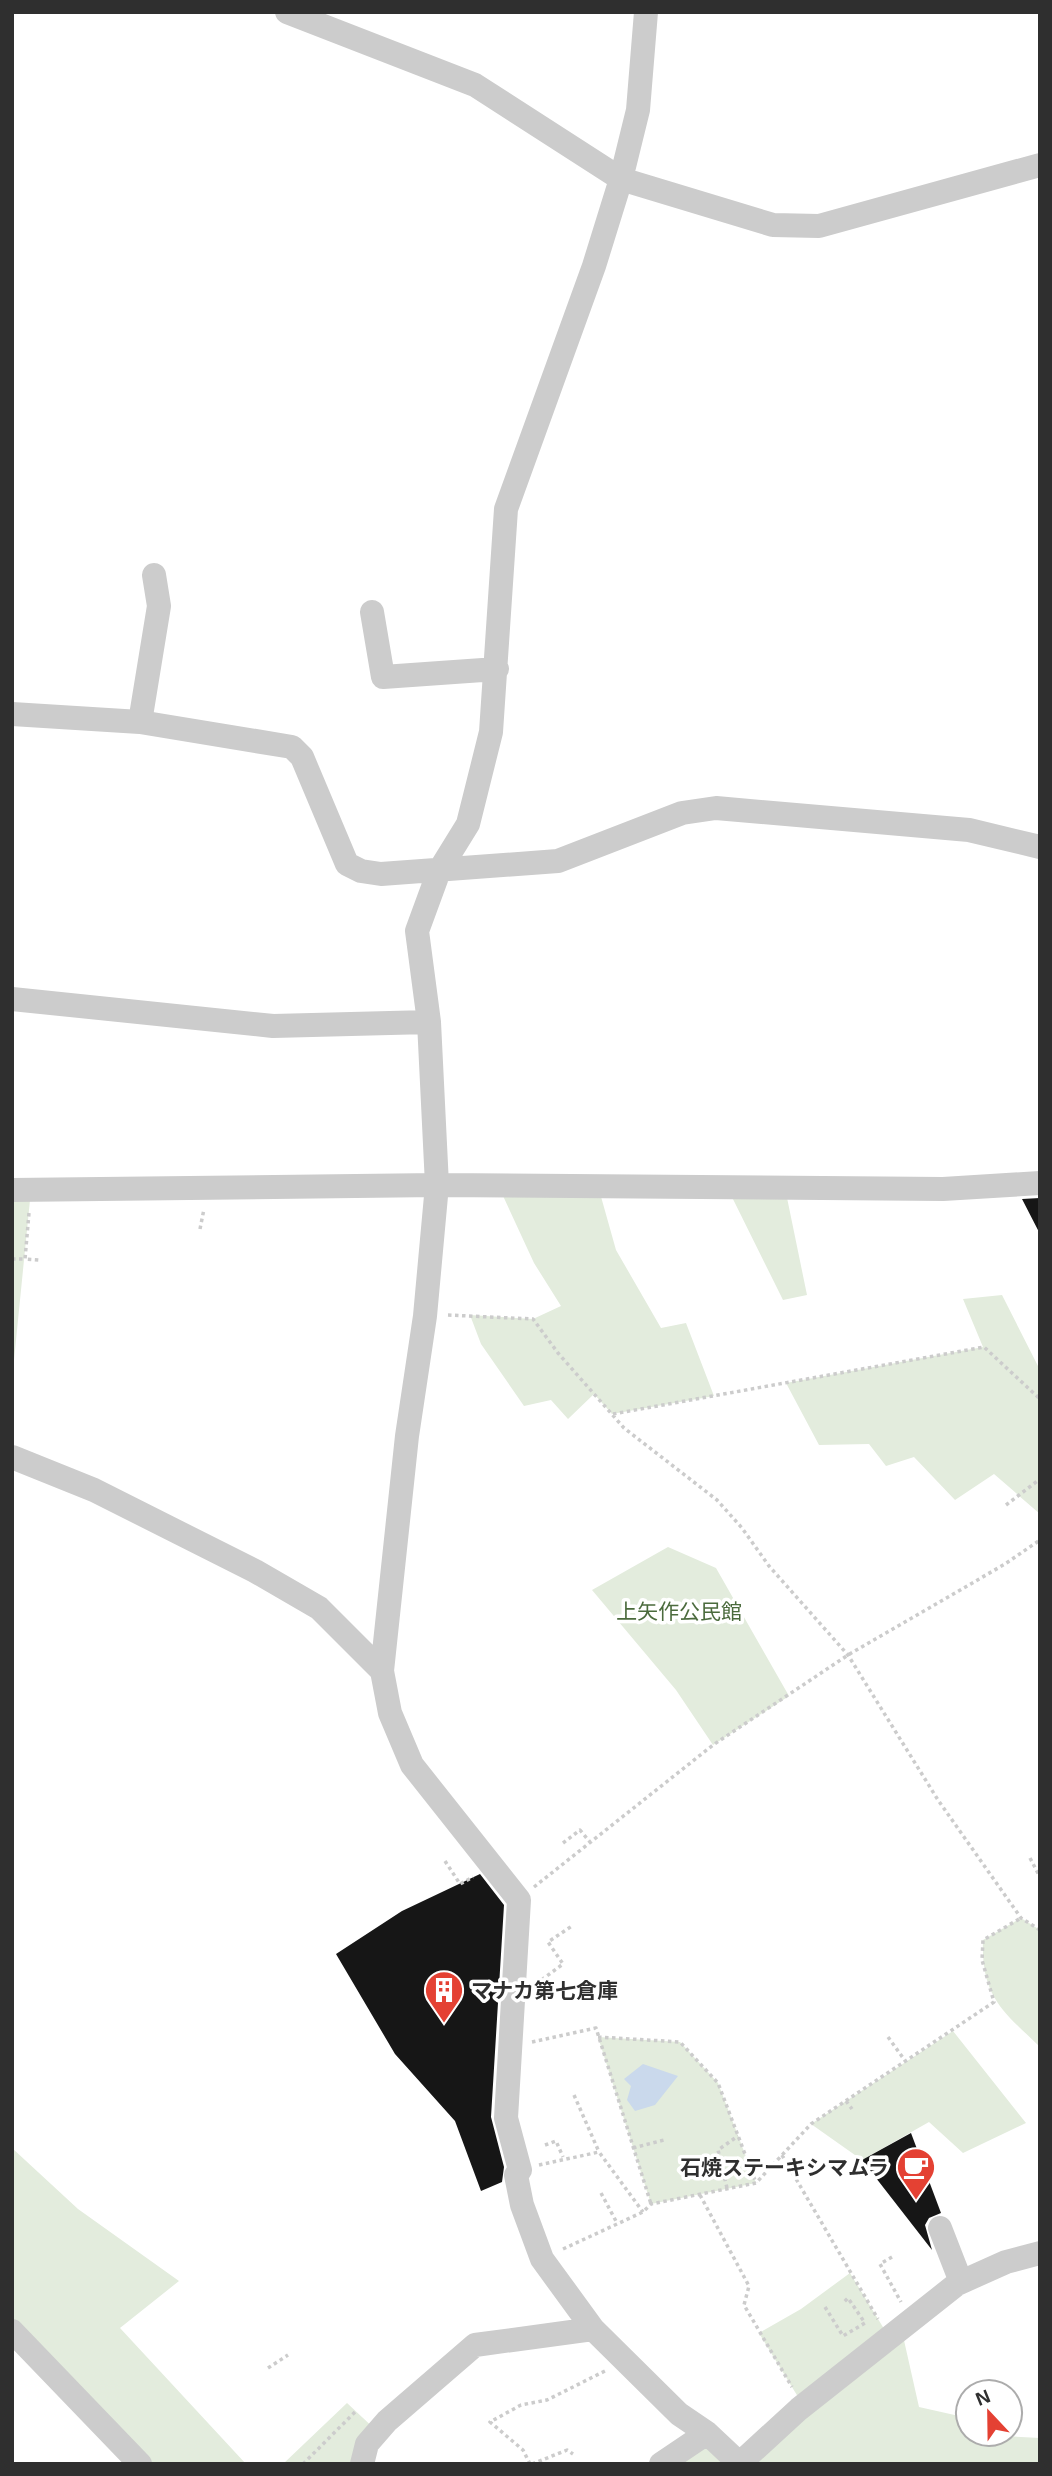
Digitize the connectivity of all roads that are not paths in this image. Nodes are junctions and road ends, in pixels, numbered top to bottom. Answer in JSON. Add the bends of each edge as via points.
{"nodes":[{"id":1,"x":287,"y":12,"type":"edge"},
{"id":2,"x":646,"y":12,"type":"edge"},
{"id":3,"x":1040,"y":165,"type":"edge"},
{"id":4,"x":621,"y":179,"type":"junction"},
{"id":5,"x":154,"y":575,"type":"dead end"},
{"id":6,"x":372,"y":612,"type":"dead end"},
{"id":7,"x":497,"y":669,"type":"junction"},
{"id":8,"x":12,"y":714,"type":"edge"},
{"id":9,"x":140,"y":722,"type":"junction"},
{"id":10,"x":1040,"y":847,"type":"edge"},
{"id":11,"x":439,"y":871,"type":"junction"},
{"id":12,"x":12,"y":999,"type":"edge"},
{"id":13,"x":429,"y":1022,"type":"junction"},
{"id":14,"x":1040,"y":1183,"type":"edge"},
{"id":15,"x":437,"y":1185,"type":"junction"},
{"id":16,"x":22,"y":1190,"type":"edge"},
{"id":17,"x":12,"y":1457,"type":"edge"},
{"id":18,"x":382,"y":1671,"type":"junction"},
{"id":19,"x":940,"y":2228,"type":"dead end"},
{"id":20,"x":1040,"y":2253,"type":"edge"},
{"id":21,"x":961,"y":2282,"type":"junction"},
{"id":22,"x":593,"y":2329,"type":"junction"},
{"id":23,"x":12,"y":2331,"type":"edge"},
{"id":24,"x":707,"y":2433,"type":"junction"},
{"id":25,"x":739,"y":2463,"type":"edge"},
{"id":26,"x":140,"y":2464,"type":"edge"},
{"id":27,"x":362,"y":2464,"type":"edge"},
{"id":28,"x":660,"y":2464,"type":"edge"}],
"edges":[{"from":1,"to":4,"type":"street","via":[[475,85]]},
{"from":2,"to":4,"type":"street","via":[[638,110]]},
{"from":3,"to":4,"type":"street","via":[[819,226],[773,225]]},
{"from":4,"to":7,"type":"street","via":[[506,509]]},
{"from":5,"to":9,"type":"street","via":[[159,606]]},
{"from":6,"to":7,"type":"street","via":[[383,677]]},
{"from":7,"to":11,"type":"street","via":[[491,732],[468,824]]},
{"from":8,"to":9,"type":"street"},
{"from":9,"to":11,"type":"street","via":[[292,747],[302,757],[347,864],[381,874]]},
{"from":10,"to":11,"type":"street","via":[[969,830],[716,808],[682,813],[558,861]]},
{"from":11,"to":13,"type":"street","via":[[417,931]]},
{"from":12,"to":13,"type":"street","via":[[273,1026]]},
{"from":13,"to":15,"type":"street"},
{"from":14,"to":15,"type":"street","via":[[943,1189]]},
{"from":15,"to":16,"type":"street"},
{"from":15,"to":18,"type":"street"},
{"from":17,"to":18,"type":"street","via":[[93,1490],[319,1608]]},
{"from":18,"to":22,"type":"street","via":[[390,1713],[412,1765],[519,1900],[506,2118],[520,2170],[516,2175],[522,2205],[542,2259]]},
{"from":19,"to":21,"type":"street"},
{"from":20,"to":21,"type":"street"},
{"from":21,"to":25,"type":"street","via":[[803,2406]]},
{"from":22,"to":24,"type":"street","via":[[679,2414]]},
{"from":22,"to":27,"type":"street","via":[[475,2346],[387,2421],[367,2444]]},
{"from":23,"to":26,"type":"street"},
{"from":24,"to":25,"type":"street"},
{"from":24,"to":28,"type":"street"}]}
